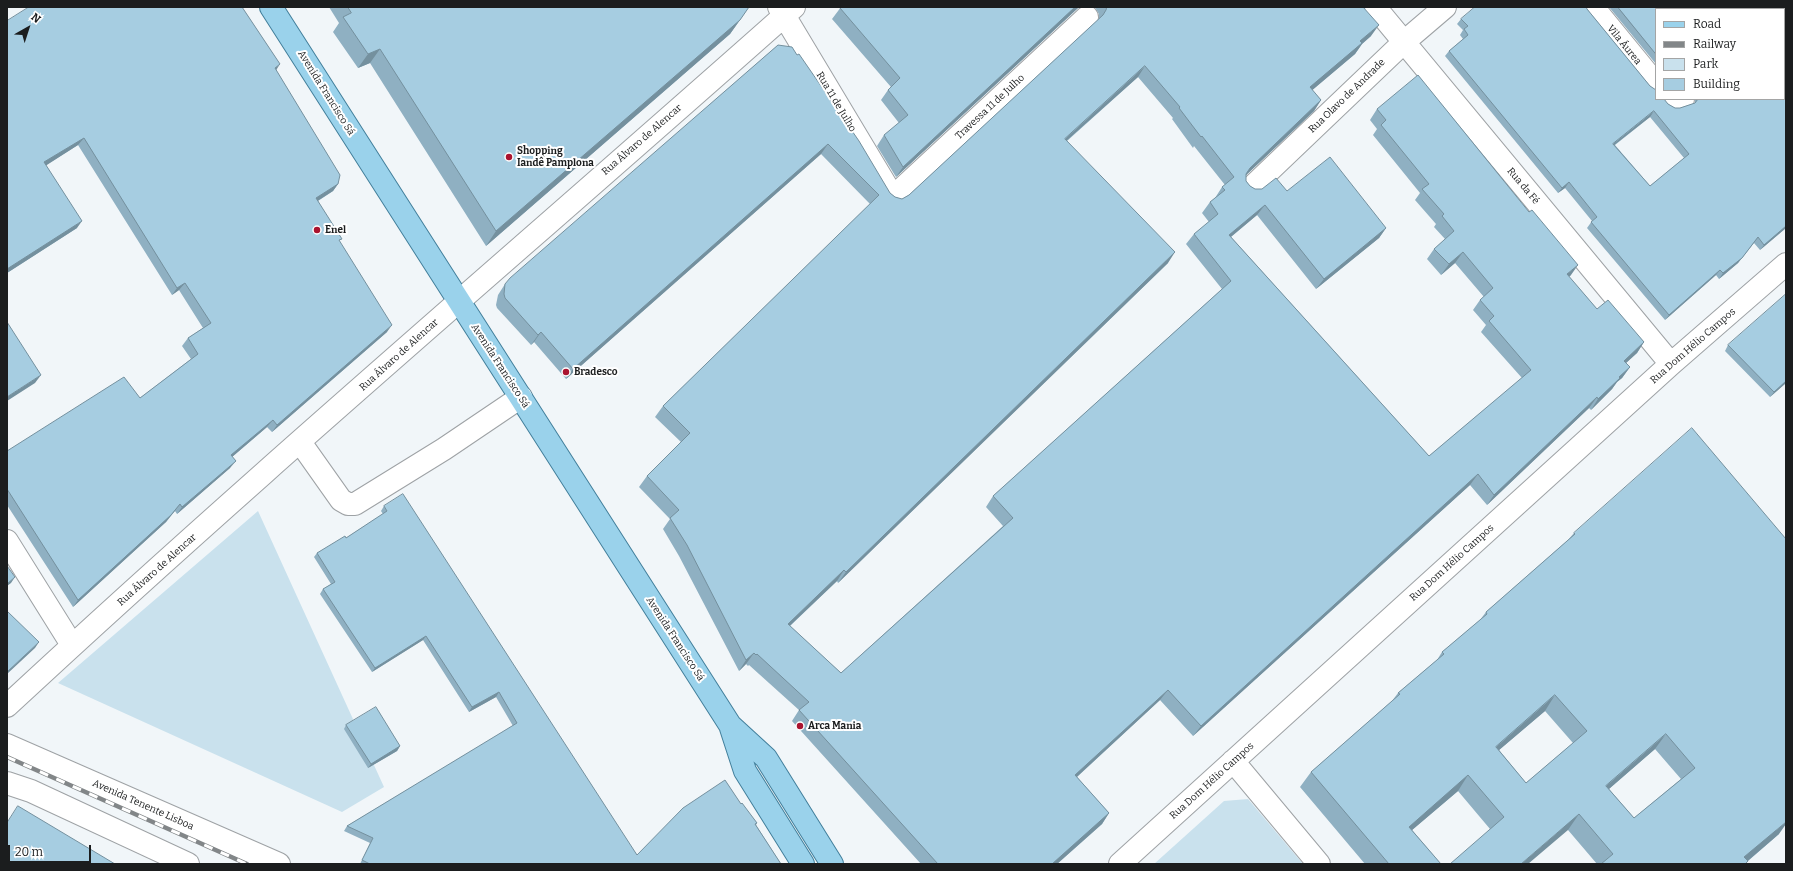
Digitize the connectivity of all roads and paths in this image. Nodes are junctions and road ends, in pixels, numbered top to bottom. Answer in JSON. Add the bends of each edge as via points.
{"nodes":[{"id":1,"x":271,"y":7,"type":"edge"},
{"id":2,"x":1375,"y":7,"type":"edge"},
{"id":3,"x":1445,"y":7,"type":"edge"},
{"id":4,"x":1593,"y":7,"type":"edge"},
{"id":5,"x":786,"y":10,"type":"edge"},
{"id":6,"x":1087,"y":17,"type":"dead end"},
{"id":7,"x":1404,"y":42,"type":"junction"},
{"id":8,"x":1655,"y":83,"type":"edge"},
{"id":9,"x":1251,"y":188,"type":"edge"},
{"id":10,"x":893,"y":196,"type":"joint"},
{"id":11,"x":1786,"y":264,"type":"edge"},
{"id":12,"x":459,"y":301,"type":"junction"},
{"id":13,"x":1671,"y":364,"type":"junction"},
{"id":14,"x":521,"y":397,"type":"junction"},
{"id":15,"x":300,"y":442,"type":"junction"},
{"id":16,"x":7,"y":541,"type":"edge"},
{"id":17,"x":72,"y":645,"type":"junction"},
{"id":18,"x":7,"y":706,"type":"edge"},
{"id":19,"x":730,"y":725,"type":"junction"},
{"id":20,"x":7,"y":746,"type":"edge"},
{"id":21,"x":1233,"y":761,"type":"junction"},
{"id":22,"x":7,"y":783,"type":"edge"},
{"id":23,"x":188,"y":864,"type":"edge"},
{"id":24,"x":279,"y":864,"type":"edge"},
{"id":25,"x":803,"y":864,"type":"edge"},
{"id":26,"x":832,"y":864,"type":"edge"},
{"id":27,"x":1120,"y":864,"type":"edge"},
{"id":28,"x":1318,"y":864,"type":"edge"}],
"edges":[{"from":1,"to":12,"type":"main road","name":"Avenida Francisco Sá"},
{"from":2,"to":7,"type":"street","name":"Rua da Fé"},
{"from":3,"to":7,"type":"street","name":"Rua Olavo de Andrade"},
{"from":4,"to":8,"type":"street","name":"Vila Áurea"},
{"from":5,"to":10,"type":"street","name":"Rua 11 de Julho"},
{"from":5,"to":12,"type":"street","name":"Rua Álvaro de Alencar"},
{"from":6,"to":10,"type":"street","name":"Travessa 11 de Julho"},
{"from":7,"to":9,"type":"street","name":"Rua Olavo de Andrade"},
{"from":7,"to":13,"type":"street","name":"Rua da Fé"},
{"from":11,"to":13,"type":"street","name":"Rua Dom Hélio Campos"},
{"from":12,"to":14,"type":"main road","name":"Avenida Francisco Sá"},
{"from":12,"to":15,"type":"street","name":"Rua Álvaro de Alencar"},
{"from":13,"to":21,"type":"street","name":"Rua Dom Hélio Campos"},
{"from":14,"to":15,"type":"street","via":[[355,504],[341,500]]},
{"from":14,"to":19,"type":"main road","name":"Avenida Francisco Sá"},
{"from":15,"to":17,"type":"street","name":"Rua Álvaro de Alencar"},
{"from":16,"to":17,"type":"street"},
{"from":17,"to":18,"type":"street","name":"Rua Álvaro de Alencar"},
{"from":19,"to":25,"type":"main road","name":"Avenida Francisco Sá","via":[[745,771]]},
{"from":19,"to":26,"type":"main road","name":"Avenida Francisco Sá","via":[[766,758]]},
{"from":20,"to":24,"type":"street","name":"Avenida Tenente Lisboa"},
{"from":21,"to":27,"type":"street","name":"Rua Dom Hélio Campos"},
{"from":21,"to":28,"type":"street"},
{"from":22,"to":23,"type":"street","via":[[31,791]]}]}
